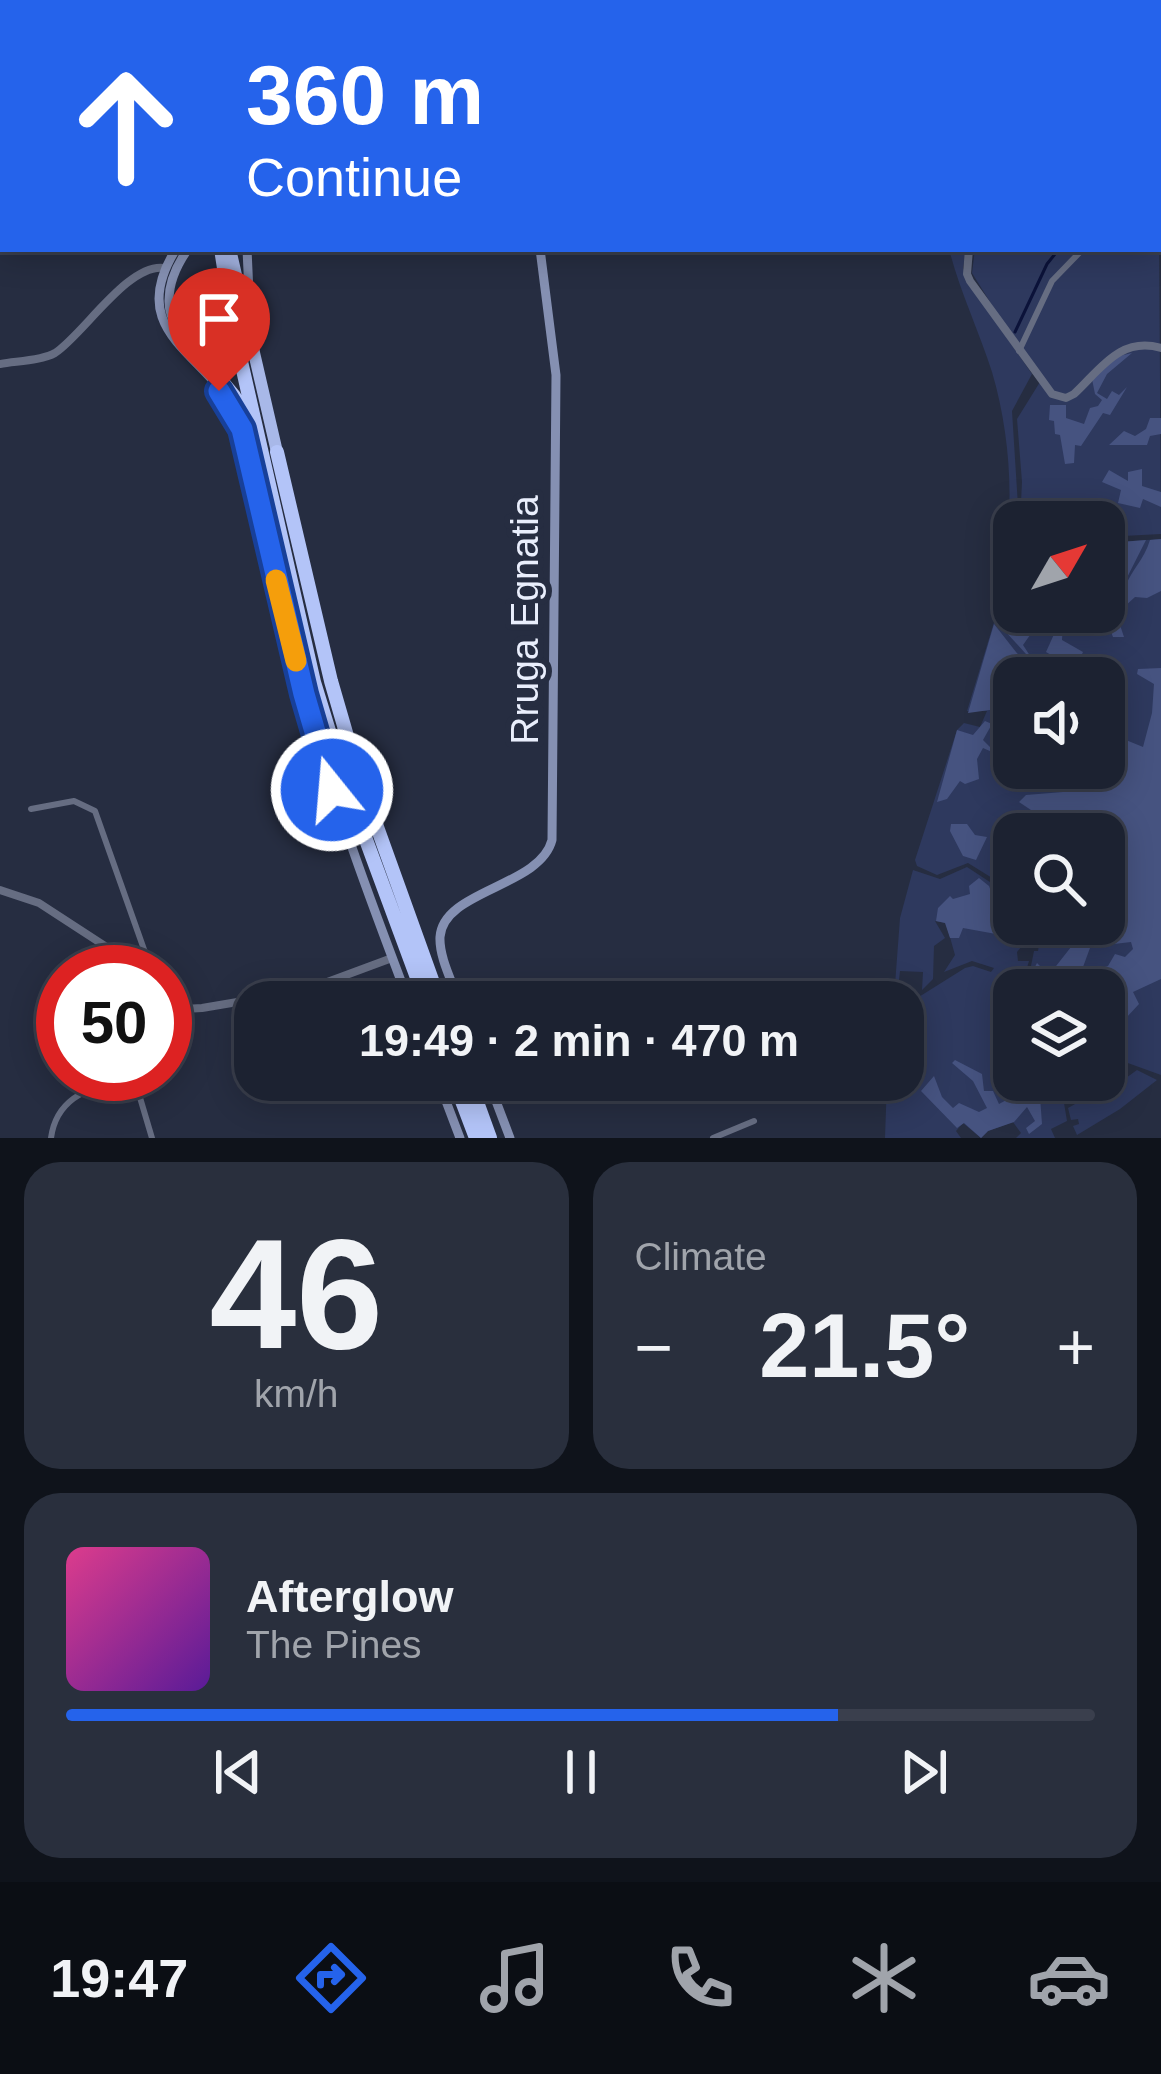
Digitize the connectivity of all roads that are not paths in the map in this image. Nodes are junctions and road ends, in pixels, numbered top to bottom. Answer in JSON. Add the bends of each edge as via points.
{"nodes":[{"id":1,"x":174,"y":252,"type":"edge"},
{"id":2,"x":186,"y":252,"type":"edge"},
{"id":3,"x":220,"y":252,"type":"edge"},
{"id":4,"x":231,"y":252,"type":"edge"},
{"id":5,"x":247,"y":252,"type":"edge"},
{"id":6,"x":540,"y":252,"type":"edge"},
{"id":7,"x":969,"y":252,"type":"edge"},
{"id":8,"x":1080,"y":252,"type":"edge"},
{"id":9,"x":164,"y":268,"type":"junction"},
{"id":10,"x":230,"y":313,"type":"junction"},
{"id":11,"x":180,"y":331,"type":"junction"},
{"id":12,"x":250,"y":333,"type":"junction"},
{"id":13,"x":1161,"y":348,"type":"edge"},
{"id":14,"x":1019,"y":351,"type":"junction"},
{"id":15,"x":0,"y":364,"type":"edge"},
{"id":16,"x":242,"y":417,"type":"junction"},
{"id":17,"x":256,"y":435,"type":"junction"},
{"id":18,"x":277,"y":452,"type":"joint"},
{"id":19,"x":32,"y":809,"type":"dead end"},
{"id":20,"x":0,"y":890,"type":"edge"},
{"id":21,"x":106,"y":945,"type":"edge"},
{"id":22,"x":140,"y":945,"type":"edge"},
{"id":23,"x":392,"y":958,"type":"junction"},
{"id":24,"x":401,"y":981,"type":"edge"},
{"id":25,"x":417,"y":981,"type":"edge"},
{"id":26,"x":433,"y":981,"type":"edge"},
{"id":27,"x":452,"y":981,"type":"edge"},
{"id":28,"x":192,"y":1009,"type":"edge"},
{"id":29,"x":67,"y":1101,"type":"edge"},
{"id":30,"x":140,"y":1101,"type":"edge"},
{"id":31,"x":446,"y":1101,"type":"edge"},
{"id":32,"x":462,"y":1101,"type":"edge"},
{"id":33,"x":477,"y":1101,"type":"edge"},
{"id":34,"x":496,"y":1101,"type":"edge"},
{"id":35,"x":754,"y":1120,"type":"dead end"},
{"id":36,"x":51,"y":1138,"type":"edge"},
{"id":37,"x":152,"y":1138,"type":"edge"},
{"id":38,"x":460,"y":1138,"type":"edge"},
{"id":39,"x":476,"y":1138,"type":"edge"},
{"id":40,"x":490,"y":1138,"type":"edge"},
{"id":41,"x":510,"y":1138,"type":"edge"},
{"id":42,"x":712,"y":1138,"type":"edge"}],
"edges":[{"from":1,"to":9,"type":"main road"},
{"from":2,"to":11,"type":"main road","via":[[167,290]]},
{"from":3,"to":10,"type":"highway"},
{"from":4,"to":12,"type":"highway"},
{"from":5,"to":12,"type":"main road"},
{"from":6,"to":27,"type":"main road","name":"Rruga Egnatia","via":[[556,375],[552,840],[538,863],[457,910],[440,934]]},
{"from":7,"to":14,"type":"street","via":[[967,274]]},
{"from":8,"to":14,"type":"street","via":[[1052,281]]},
{"from":9,"to":15,"type":"street","via":[[150,268],[53,354]]},
{"from":9,"to":16,"type":"main road","via":[[157,293],[163,323]]},
{"from":10,"to":11,"type":"main road","via":[[209,341]]},
{"from":10,"to":17,"type":"highway"},
{"from":11,"to":16,"type":"highway"},
{"from":12,"to":18,"type":"highway"},
{"from":13,"to":14,"type":"street","via":[[1142,345],[1109,357],[1066,398],[1052,394]]},
{"from":16,"to":17,"type":"highway"},
{"from":16,"to":23,"type":"main road","via":[[321,755]]},
{"from":17,"to":25,"type":"highway","via":[[314,682]]},
{"from":18,"to":26,"type":"highway","via":[[347,737]]},
{"from":19,"to":22,"type":"street","via":[[74,801],[95,811]]},
{"from":20,"to":21,"type":"street","via":[[39,903]]},
{"from":23,"to":24,"type":"main road"},
{"from":23,"to":28,"type":"street","via":[[303,991]]},
{"from":29,"to":36,"type":"street"},
{"from":30,"to":37,"type":"street"},
{"from":31,"to":38,"type":"main road"},
{"from":32,"to":39,"type":"highway"},
{"from":33,"to":40,"type":"highway"},
{"from":34,"to":41,"type":"main road"},
{"from":35,"to":42,"type":"street"}]}
